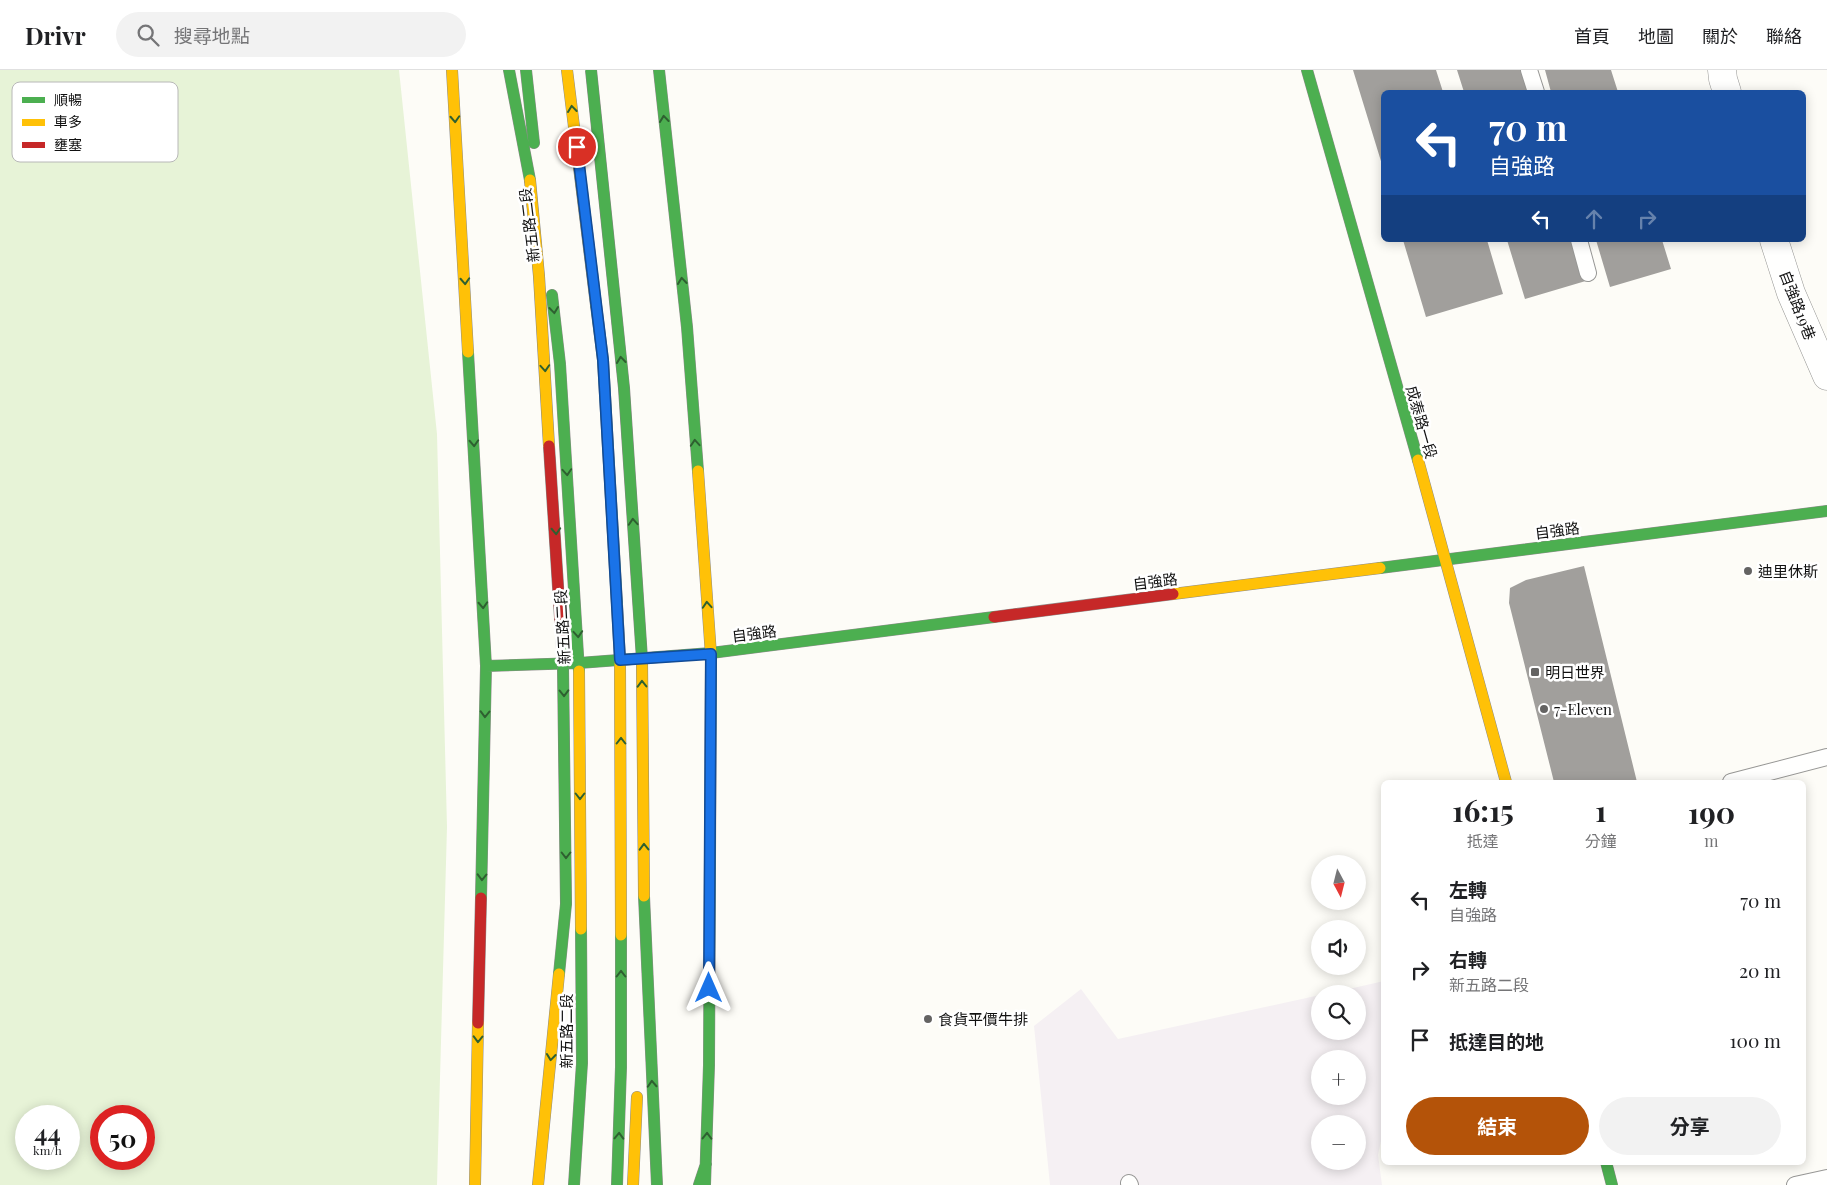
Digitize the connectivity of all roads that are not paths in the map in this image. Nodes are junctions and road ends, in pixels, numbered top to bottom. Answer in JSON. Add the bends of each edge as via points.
{"nodes":[{"id":1,"x":452,"y":70,"type":"edge"},
{"id":2,"x":508,"y":70,"type":"edge"},
{"id":3,"x":525,"y":70,"type":"edge"},
{"id":4,"x":567,"y":70,"type":"edge"},
{"id":5,"x":591,"y":70,"type":"edge"},
{"id":6,"x":659,"y":70,"type":"edge"},
{"id":7,"x":1307,"y":70,"type":"edge"},
{"id":8,"x":1529,"y":70,"type":"edge"},
{"id":9,"x":1722,"y":70,"type":"edge"},
{"id":10,"x":1535,"y":90,"type":"edge"},
{"id":11,"x":1726,"y":90,"type":"edge"},
{"id":12,"x":530,"y":180,"type":"junction"},
{"id":13,"x":1579,"y":242,"type":"edge"},
{"id":14,"x":1775,"y":242,"type":"edge"},
{"id":15,"x":1588,"y":274,"type":"dead end"},
{"id":16,"x":1826,"y":371,"type":"edge"},
{"id":17,"x":1827,"y":511,"type":"edge"},
{"id":18,"x":1446,"y":559,"type":"junction"},
{"id":19,"x":711,"y":654,"type":"junction"},
{"id":20,"x":620,"y":660,"type":"junction"},
{"id":21,"x":580,"y":663,"type":"junction"},
{"id":22,"x":486,"y":666,"type":"junction"},
{"id":23,"x":1827,"y":757,"type":"edge"},
{"id":24,"x":1505,"y":780,"type":"edge"},
{"id":25,"x":1739,"y":780,"type":"edge"},
{"id":26,"x":644,"y":896,"type":"junction"},
{"id":27,"x":566,"y":904,"type":"junction"},
{"id":28,"x":639,"y":1035,"type":"dead end"},
{"id":29,"x":564,"y":1042,"type":"dead end"},
{"id":30,"x":637,"y":1085,"type":"dead end"},
{"id":31,"x":706,"y":1164,"type":"junction"},
{"id":32,"x":1607,"y":1165,"type":"edge"},
{"id":33,"x":1827,"y":1178,"type":"edge"},
{"id":34,"x":475,"y":1185,"type":"edge"},
{"id":35,"x":538,"y":1185,"type":"edge"},
{"id":36,"x":574,"y":1185,"type":"edge"},
{"id":37,"x":617,"y":1185,"type":"edge"},
{"id":38,"x":633,"y":1185,"type":"edge"},
{"id":39,"x":657,"y":1185,"type":"edge"},
{"id":40,"x":699,"y":1185,"type":"edge"},
{"id":41,"x":705,"y":1185,"type":"edge"},
{"id":42,"x":1612,"y":1185,"type":"edge"},
{"id":43,"x":1795,"y":1185,"type":"edge"}],
"edges":[{"from":1,"to":22,"type":"main road","one_way":true},
{"from":2,"to":12,"type":"main road"},
{"from":3,"to":12,"type":"main road"},
{"from":3,"to":21,"type":"main road","name":"新五路二段","one_way":true,"via":[[560,364]]},
{"from":20,"to":4,"type":"main road","one_way":true,"via":[[603,360]]},
{"from":26,"to":5,"type":"main road","one_way":true,"bridge":true,"via":[[642,658],[624,388]]},
{"from":19,"to":6,"type":"main road","one_way":true,"via":[[687,327]]},
{"from":7,"to":18,"type":"main road","name":"成泰路一段"},
{"from":8,"to":10,"type":"lane"},
{"from":9,"to":11,"type":"street"},
{"from":12,"to":27,"type":"main road","one_way":true,"bridge":true,"via":[[563,665]]},
{"from":13,"to":15,"type":"lane"},
{"from":14,"to":16,"type":"street","name":"自強路19巷","via":[[1791,293]]},
{"from":17,"to":18,"type":"main road","name":"自強路"},
{"from":18,"to":19,"type":"main road","name":"自強路"},
{"from":18,"to":24,"type":"main road","name":"成泰路一段"},
{"from":19,"to":20,"type":"main road","name":"自強路"},
{"from":31,"to":19,"type":"main road","one_way":true},
{"from":20,"to":21,"type":"main road","name":"自強路"},
{"from":37,"to":20,"type":"main road","one_way":true,"via":[[621,1067]]},
{"from":21,"to":22,"type":"main road","name":"自強路"},
{"from":21,"to":36,"type":"main road","name":"新五路二段","one_way":true,"via":[[582,1063]]},
{"from":22,"to":34,"type":"main road","one_way":true},
{"from":23,"to":25,"type":"lane"},
{"from":26,"to":28,"type":"main road"},
{"from":39,"to":26,"type":"main road","one_way":true},
{"from":27,"to":29,"type":"main road"},
{"from":27,"to":35,"type":"main road","one_way":true},
{"from":30,"to":38,"type":"main road"},
{"from":31,"to":40,"type":"main road"},
{"from":31,"to":41,"type":"main road"},
{"from":32,"to":42,"type":"main road"},
{"from":33,"to":43,"type":"lane"}]}
